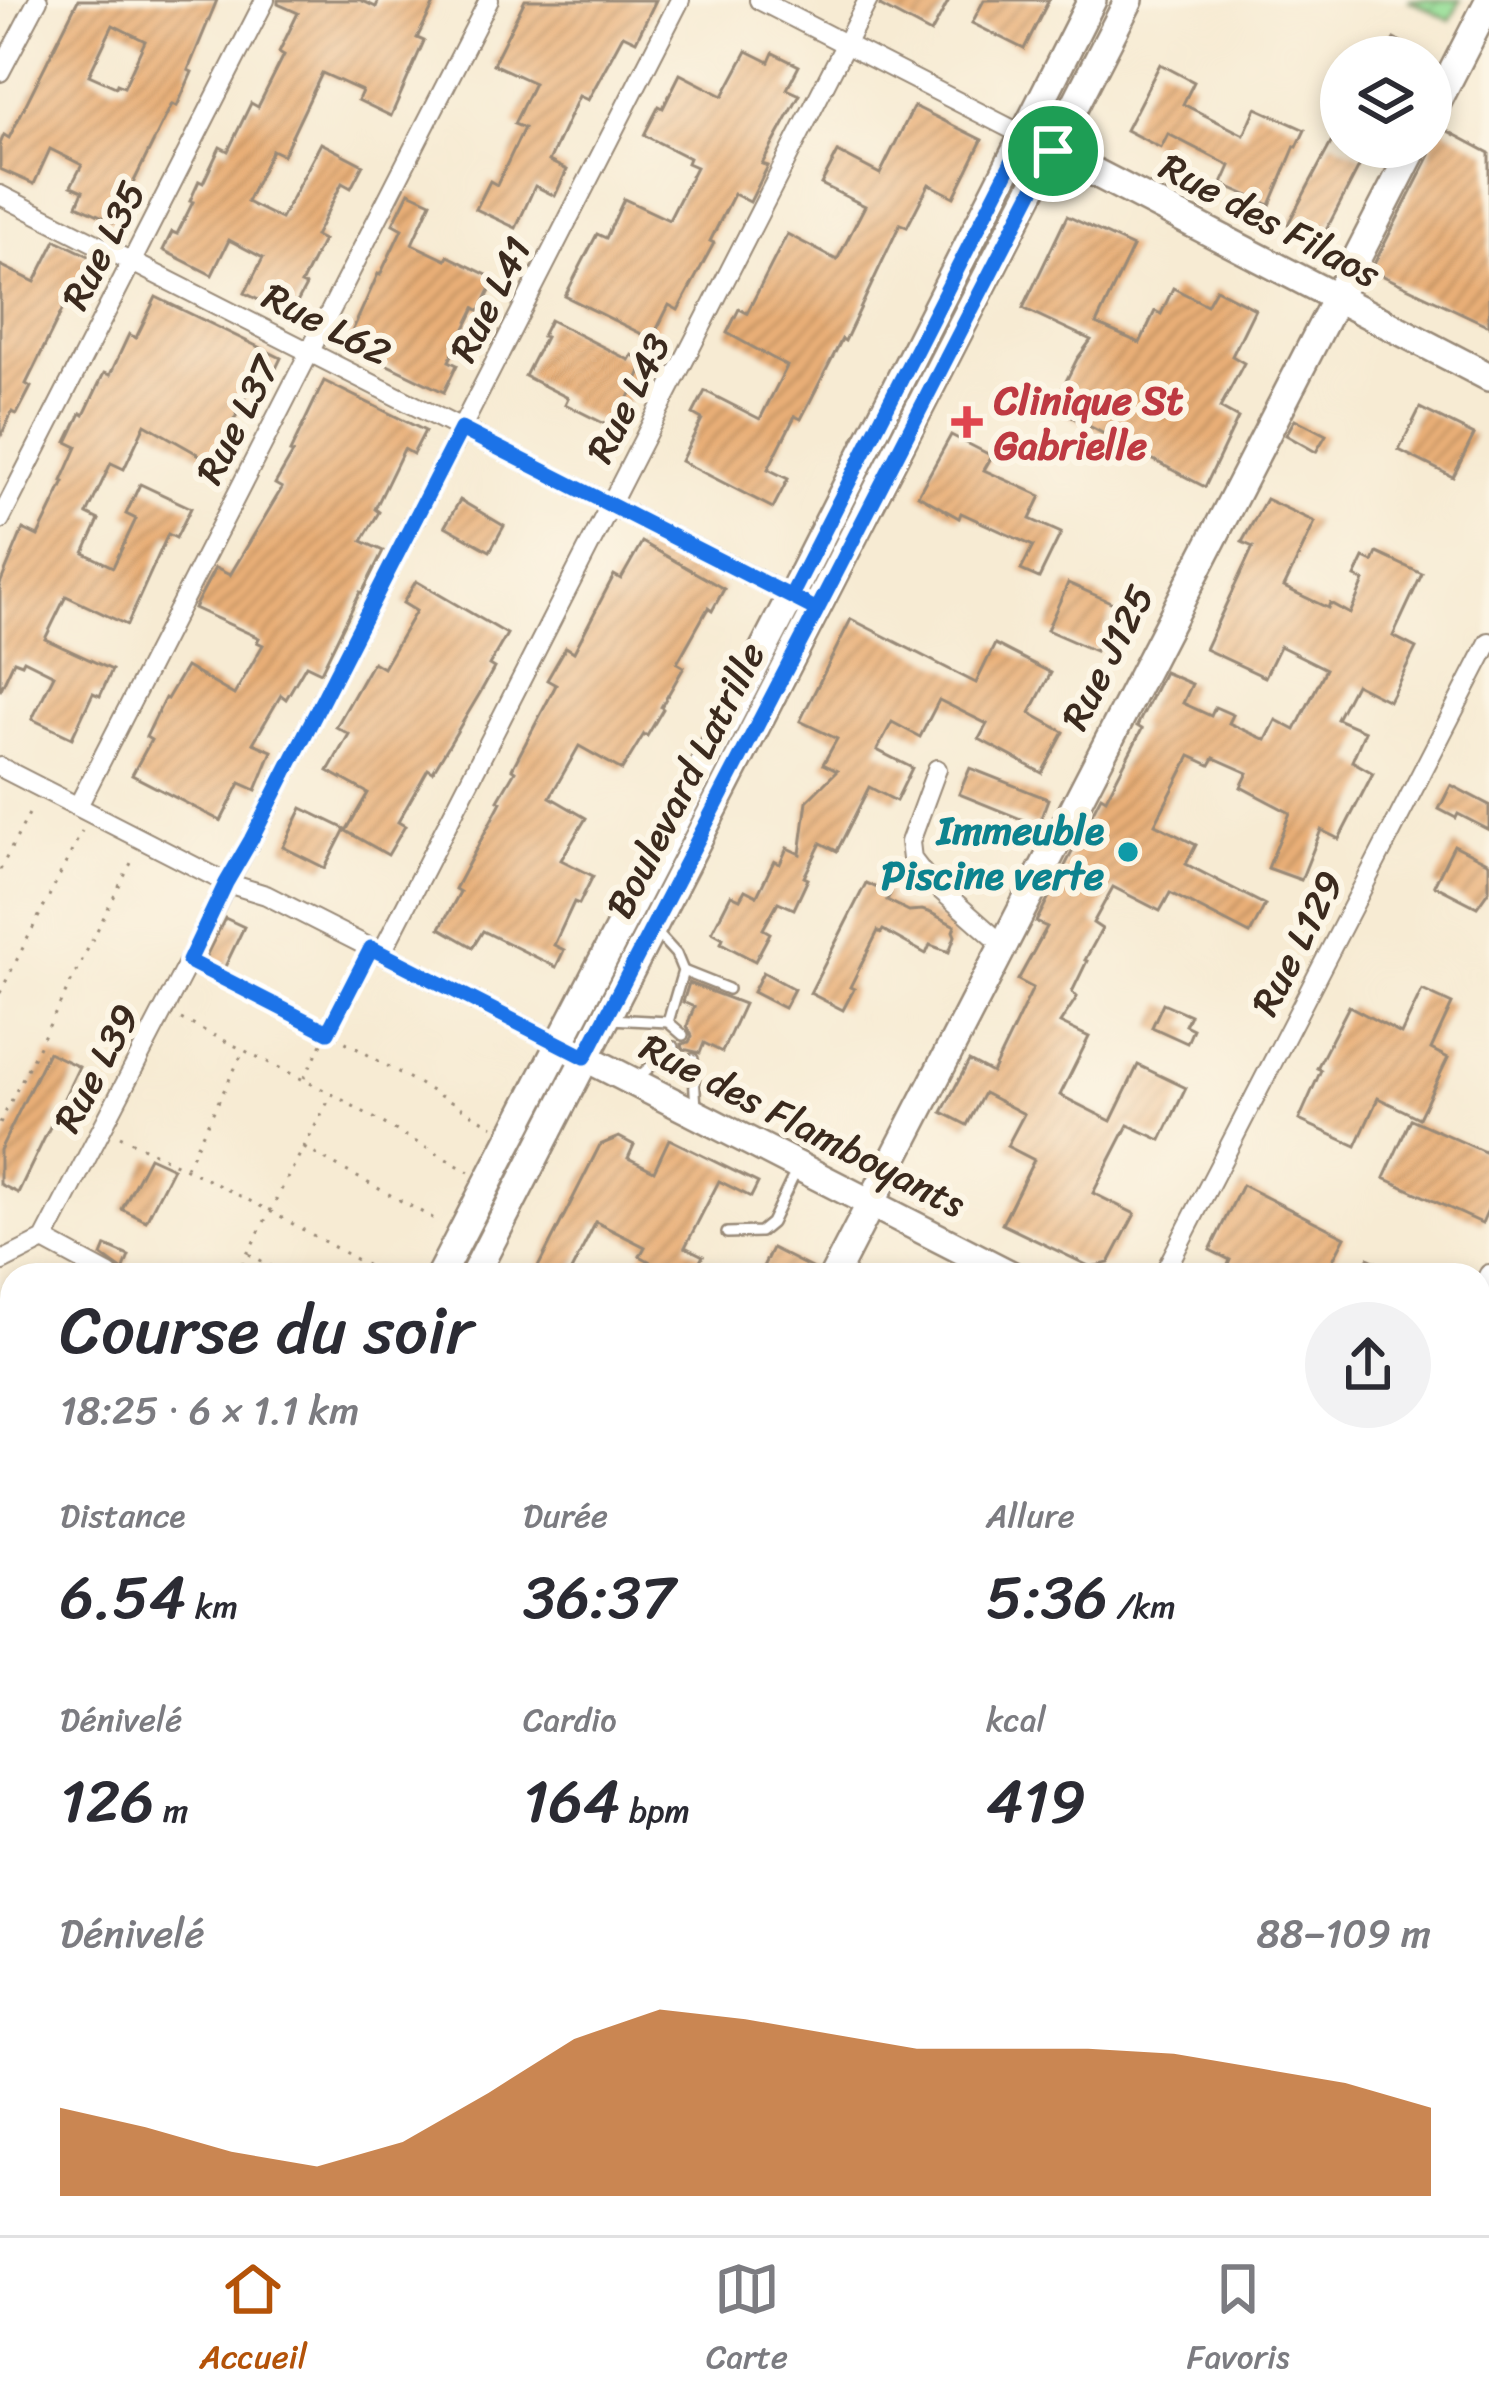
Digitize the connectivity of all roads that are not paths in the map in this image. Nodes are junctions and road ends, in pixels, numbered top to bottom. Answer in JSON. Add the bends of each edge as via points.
{"nodes":[{"id":1,"x":38,"y":0,"type":"edge"},
{"id":2,"x":265,"y":0,"type":"edge"},
{"id":3,"x":488,"y":0,"type":"edge"},
{"id":4,"x":680,"y":0,"type":"edge"},
{"id":5,"x":759,"y":0,"type":"edge"},
{"id":6,"x":868,"y":0,"type":"edge"},
{"id":7,"x":1093,"y":0,"type":"edge"},
{"id":8,"x":1129,"y":0,"type":"edge"},
{"id":9,"x":1489,"y":1,"type":"edge"},
{"id":10,"x":845,"y":44,"type":"junction"},
{"id":11,"x":0,"y":72,"type":"edge"},
{"id":12,"x":1452,"y":73,"type":"edge"},
{"id":13,"x":1025,"y":136,"type":"junction"},
{"id":14,"x":1053,"y":151,"type":"junction"},
{"id":15,"x":1403,"y":168,"type":"edge"},
{"id":16,"x":0,"y":195,"type":"edge"},
{"id":17,"x":132,"y":262,"type":"junction"},
{"id":18,"x":1336,"y":299,"type":"junction"},
{"id":19,"x":309,"y":352,"type":"junction"},
{"id":20,"x":1489,"y":377,"type":"edge"},
{"id":21,"x":461,"y":429,"type":"junction"},
{"id":22,"x":610,"y":505,"type":"junction"},
{"id":23,"x":0,"y":520,"type":"edge"},
{"id":24,"x":791,"y":596,"type":"junction"},
{"id":25,"x":817,"y":610,"type":"junction"},
{"id":26,"x":1489,"y":642,"type":"edge"},
{"id":27,"x":0,"y":767,"type":"edge"},
{"id":28,"x":937,"y":770,"type":"dead end"},
{"id":29,"x":84,"y":810,"type":"junction"},
{"id":30,"x":226,"y":883,"type":"junction"},
{"id":31,"x":652,"y":928,"type":"junction"},
{"id":32,"x":1003,"y":945,"type":"junction"},
{"id":33,"x":376,"y":951,"type":"junction"},
{"id":34,"x":683,"y":970,"type":"junction"},
{"id":35,"x":728,"y":989,"type":"dead end"},
{"id":36,"x":605,"y":1019,"type":"junction"},
{"id":37,"x":668,"y":1022,"type":"junction"},
{"id":38,"x":683,"y":1035,"type":"dead end"},
{"id":39,"x":674,"y":1047,"type":"dead end"},
{"id":40,"x":573,"y":1051,"type":"junction"},
{"id":41,"x":694,"y":1059,"type":"dead end"},
{"id":42,"x":633,"y":1082,"type":"junction"},
{"id":43,"x":696,"y":1113,"type":"junction"},
{"id":44,"x":798,"y":1166,"type":"junction"},
{"id":45,"x":870,"y":1203,"type":"junction"},
{"id":46,"x":727,"y":1233,"type":"dead end"},
{"id":47,"x":44,"y":1240,"type":"junction"},
{"id":48,"x":0,"y":1262,"type":"edge"},
{"id":49,"x":87,"y":1263,"type":"edge"},
{"id":50,"x":446,"y":1263,"type":"edge"},
{"id":51,"x":479,"y":1263,"type":"edge"},
{"id":52,"x":840,"y":1263,"type":"edge"},
{"id":53,"x":988,"y":1263,"type":"edge"},
{"id":54,"x":1169,"y":1263,"type":"edge"}],
"edges":[{"from":1,"to":11,"type":"street"},
{"from":2,"to":17,"type":"street","name":"Rue L35"},
{"from":3,"to":19,"type":"street","name":"Rue L37"},
{"from":4,"to":21,"type":"street","name":"Rue L41"},
{"from":5,"to":10,"type":"street","name":"Rue des Filaos"},
{"from":6,"to":10,"type":"street","name":"Rue L43"},
{"from":7,"to":13,"type":"main road","name":"Boulevard Latrille"},
{"from":8,"to":14,"type":"main road","name":"Boulevard Latrille"},
{"from":9,"to":12,"type":"main road"},
{"from":10,"to":13,"type":"street","name":"Rue des Filaos"},
{"from":10,"to":22,"type":"street","name":"Rue L43"},
{"from":13,"to":14,"type":"main road","name":"Rue des Filaos"},
{"from":13,"to":24,"type":"main road","name":"Boulevard Latrille"},
{"from":14,"to":18,"type":"main road","name":"Rue des Filaos"},
{"from":14,"to":25,"type":"main road","name":"Boulevard Latrille"},
{"from":15,"to":18,"type":"main road","name":"Rue J125"},
{"from":16,"to":17,"type":"street","name":"Rue L62"},
{"from":17,"to":19,"type":"street","name":"Rue L62"},
{"from":17,"to":23,"type":"street","name":"Rue L35"},
{"from":18,"to":20,"type":"main road","name":"Rue des Filaos"},
{"from":18,"to":32,"type":"main road","name":"Rue J125"},
{"from":19,"to":21,"type":"street","name":"Rue L62"},
{"from":19,"to":29,"type":"street","name":"Rue L37"},
{"from":21,"to":22,"type":"street","name":"Rue L62"},
{"from":21,"to":30,"type":"street","name":"Rue L41"},
{"from":22,"to":24,"type":"street","name":"Rue L62"},
{"from":22,"to":33,"type":"street","name":"Rue L43"},
{"from":24,"to":25,"type":"street","name":"Rue L62"},
{"from":24,"to":40,"type":"main road","name":"Boulevard Latrille"},
{"from":25,"to":31,"type":"main road","name":"Boulevard Latrille"},
{"from":26,"to":54,"type":"street","name":"Rue L129"},
{"from":27,"to":29,"type":"street"},
{"from":28,"to":32,"type":"street","via":[[910,842],[912,859]]},
{"from":29,"to":30,"type":"street"},
{"from":30,"to":33,"type":"street"},
{"from":30,"to":47,"type":"street","name":"Rue L39"},
{"from":31,"to":34,"type":"lane"},
{"from":31,"to":36,"type":"main road","name":"Boulevard Latrille"},
{"from":32,"to":45,"type":"main road","name":"Rue J125"},
{"from":33,"to":40,"type":"street"},
{"from":34,"to":35,"type":"lane"},
{"from":34,"to":37,"type":"lane"},
{"from":36,"to":37,"type":"lane"},
{"from":36,"to":40,"type":"main road","name":"Boulevard Latrille"},
{"from":37,"to":38,"type":"lane"},
{"from":39,"to":42,"type":"lane"},
{"from":40,"to":42,"type":"main road","name":"Rue des Flamboyants"},
{"from":40,"to":50,"type":"main road","name":"Boulevard Latrille","via":[[512,1136]]},
{"from":40,"to":51,"type":"main road","name":"Boulevard Latrille"},
{"from":41,"to":43,"type":"lane"},
{"from":42,"to":43,"type":"main road","name":"Rue des Flamboyants"},
{"from":43,"to":44,"type":"main road","name":"Rue des Flamboyants"},
{"from":44,"to":45,"type":"main road","name":"Rue des Flamboyants"},
{"from":44,"to":46,"type":"lane","via":[[771,1223],[760,1232]]},
{"from":45,"to":52,"type":"main road","name":"Rue J125"},
{"from":45,"to":53,"type":"main road","name":"Rue des Flamboyants"},
{"from":47,"to":48,"type":"street"},
{"from":47,"to":49,"type":"street"}]}
